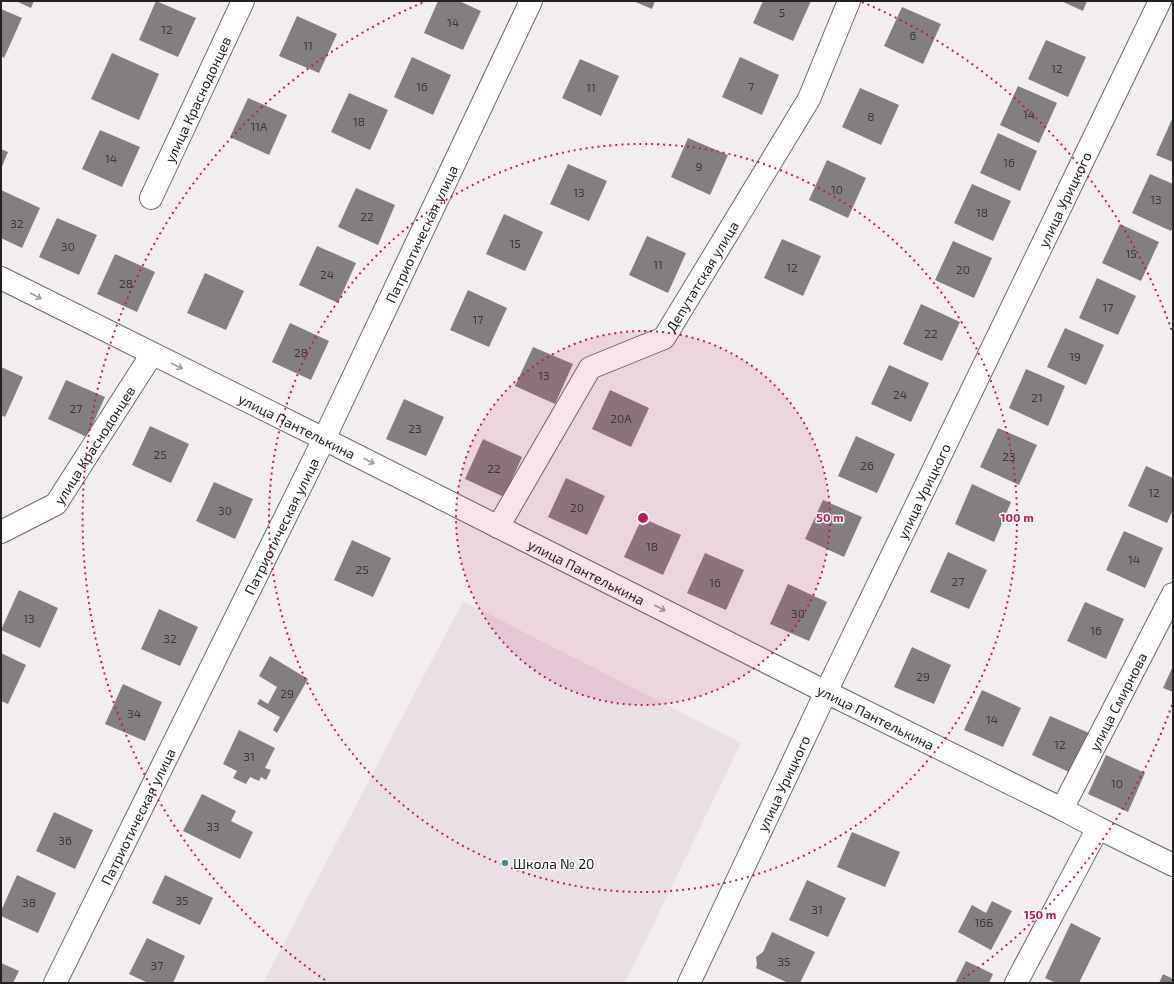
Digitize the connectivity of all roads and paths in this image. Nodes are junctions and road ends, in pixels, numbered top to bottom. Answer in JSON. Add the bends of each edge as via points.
{"nodes":[{"id":1,"x":243,"y":1,"type":"edge"},
{"id":2,"x":531,"y":1,"type":"edge"},
{"id":3,"x":849,"y":1,"type":"edge"},
{"id":4,"x":1160,"y":1,"type":"edge"},
{"id":5,"x":151,"y":198,"type":"dead end"},
{"id":6,"x":1,"y":278,"type":"edge"},
{"id":7,"x":152,"y":354,"type":"junction"},
{"id":8,"x":324,"y":439,"type":"junction"},
{"id":9,"x":498,"y":527,"type":"junction"},
{"id":10,"x":1,"y":532,"type":"edge"},
{"id":11,"x":1173,"y":594,"type":"edge"},
{"id":12,"x":826,"y":692,"type":"junction"},
{"id":13,"x":1062,"y":809,"type":"junction"},
{"id":14,"x":1098,"y":828,"type":"junction"},
{"id":15,"x":1173,"y":865,"type":"edge"},
{"id":16,"x":55,"y":983,"type":"edge"},
{"id":17,"x":689,"y":983,"type":"edge"},
{"id":18,"x":1016,"y":983,"type":"edge"}],
"edges":[{"from":1,"to":5,"type":"street","name":"улица Краснодонцев"},
{"from":2,"to":8,"type":"street","name":"Патриотическая улица"},
{"from":3,"to":9,"type":"street","name":"Депутатская улица","via":[[809,99],[664,338],[590,368]]},
{"from":4,"to":12,"type":"street","name":"улица Урицкого"},
{"from":6,"to":7,"type":"street","name":"улица Пантелькина","one_way":true},
{"from":7,"to":8,"type":"street","name":"улица Пантелькина","one_way":true},
{"from":7,"to":10,"type":"street","name":"улица Краснодонцев","via":[[56,504]]},
{"from":8,"to":9,"type":"street","name":"улица Пантелькина","one_way":true},
{"from":8,"to":16,"type":"street","name":"Патриотическая улица"},
{"from":9,"to":12,"type":"street","name":"улица Пантелькина","one_way":true},
{"from":11,"to":13,"type":"street","name":"улица Смирнова"},
{"from":12,"to":13,"type":"street","name":"улица Пантелькина"},
{"from":12,"to":17,"type":"street","name":"улица Урицкого"},
{"from":13,"to":14,"type":"street","name":"улица Пантелькина"},
{"from":14,"to":15,"type":"street","name":"улица Пантелькина"},
{"from":14,"to":18,"type":"street"}]}
